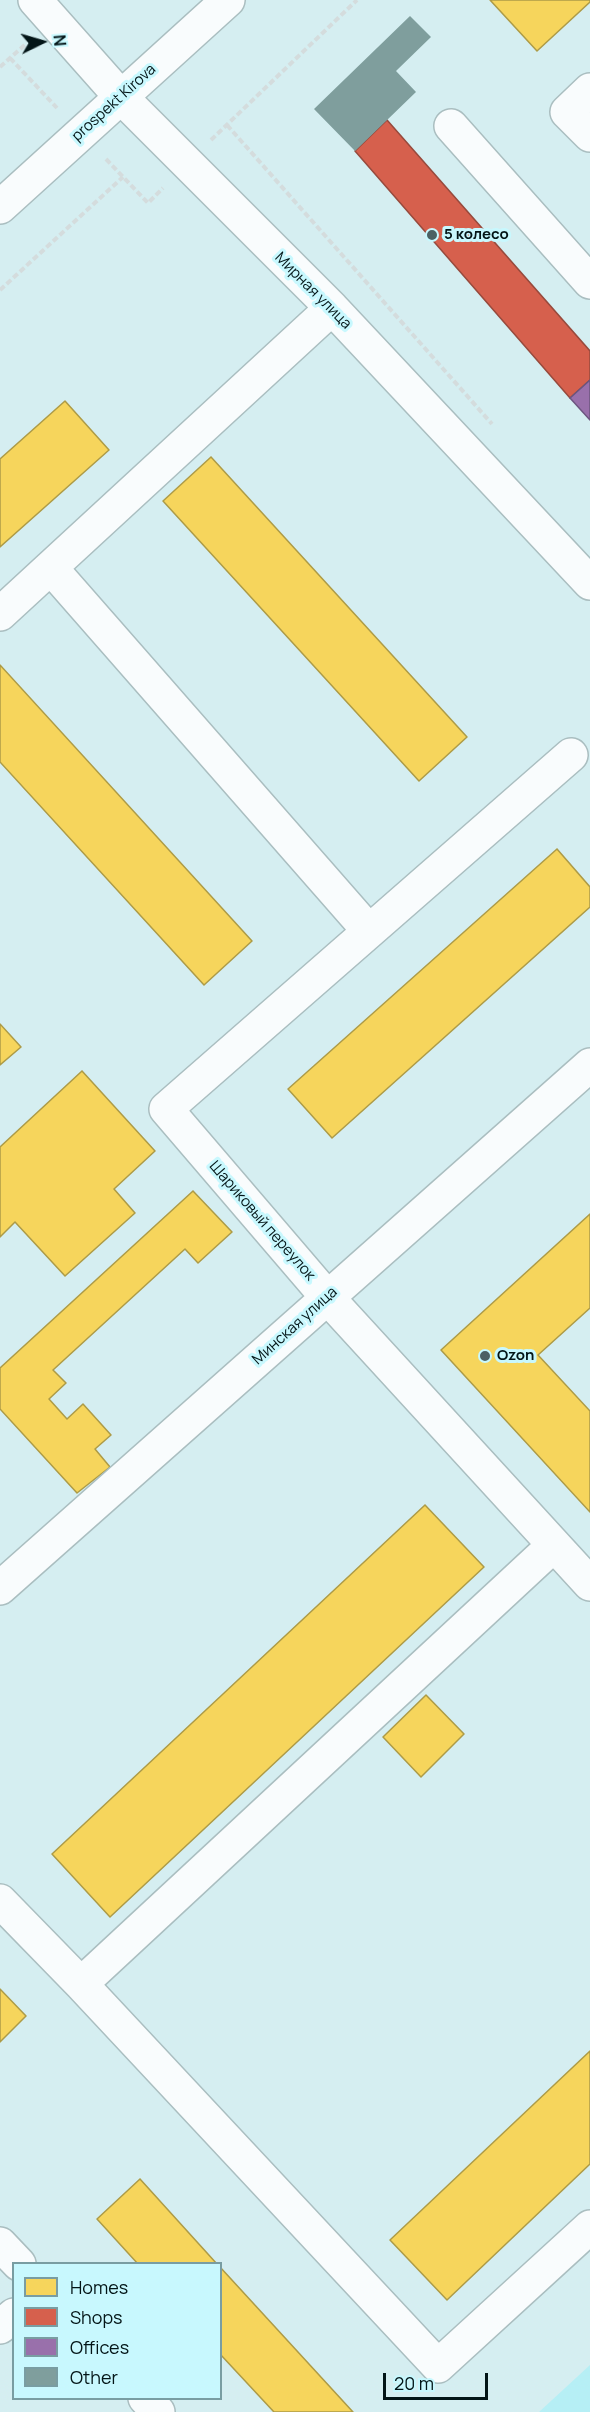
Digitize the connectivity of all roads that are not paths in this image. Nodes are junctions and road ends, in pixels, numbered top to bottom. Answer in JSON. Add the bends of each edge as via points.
{"nodes":[{"id":1,"x":35,"y":0,"type":"edge"},
{"id":2,"x":228,"y":0,"type":"edge"},
{"id":3,"x":590,"y":90,"type":"edge"},
{"id":4,"x":121,"y":98,"type":"junction"},
{"id":5,"x":451,"y":126,"type":"dead end"},
{"id":6,"x":590,"y":135,"type":"edge"},
{"id":7,"x":0,"y":207,"type":"edge"},
{"id":8,"x":590,"y":282,"type":"edge"},
{"id":9,"x":332,"y":308,"type":"junction"},
{"id":10,"x":51,"y":568,"type":"junction"},
{"id":11,"x":590,"y":583,"type":"edge"},
{"id":12,"x":0,"y":614,"type":"edge"},
{"id":13,"x":571,"y":755,"type":"dead end"},
{"id":14,"x":369,"y":931,"type":"junction"},
{"id":15,"x":590,"y":1065,"type":"edge"},
{"id":16,"x":327,"y":1297,"type":"junction"},
{"id":17,"x":554,"y":1545,"type":"junction"},
{"id":18,"x":590,"y":1584,"type":"edge"},
{"id":19,"x":0,"y":1587,"type":"edge"},
{"id":20,"x":0,"y":1901,"type":"edge"},
{"id":21,"x":81,"y":1984,"type":"junction"},
{"id":22,"x":590,"y":2227,"type":"edge"},
{"id":23,"x":0,"y":2244,"type":"edge"},
{"id":24,"x":17,"y":2262,"type":"edge"},
{"id":25,"x":12,"y":2317,"type":"edge"},
{"id":26,"x":0,"y":2327,"type":"edge"},
{"id":27,"x":147,"y":2400,"type":"edge"},
{"id":28,"x":158,"y":2412,"type":"edge"}],
"edges":[{"from":1,"to":4,"type":"street","name":"Мирная улица"},
{"from":2,"to":4,"type":"street","name":"prospekt Kirova"},
{"from":3,"to":6,"type":"street","via":[[567,112]]},
{"from":4,"to":7,"type":"street","name":"prospekt Kirova"},
{"from":4,"to":9,"type":"street","name":"Мирная улица"},
{"from":5,"to":8,"type":"street"},
{"from":9,"to":10,"type":"street"},
{"from":9,"to":11,"type":"street","name":"Мирная улица"},
{"from":10,"to":12,"type":"street"},
{"from":10,"to":14,"type":"street"},
{"from":13,"to":14,"type":"street"},
{"from":14,"to":16,"type":"street","name":"Шариковый переулок","via":[[165,1109]]},
{"from":15,"to":16,"type":"street","name":"Минская улица"},
{"from":16,"to":17,"type":"street","name":"Шариковый переулок"},
{"from":16,"to":19,"type":"street","name":"Минская улица"},
{"from":17,"to":18,"type":"street","name":"Шариковый переулок"},
{"from":17,"to":21,"type":"street"},
{"from":20,"to":21,"type":"street"},
{"from":21,"to":22,"type":"street","via":[[438,2366]]},
{"from":23,"to":24,"type":"street"},
{"from":25,"to":26,"type":"street"},
{"from":27,"to":28,"type":"street"}]}
